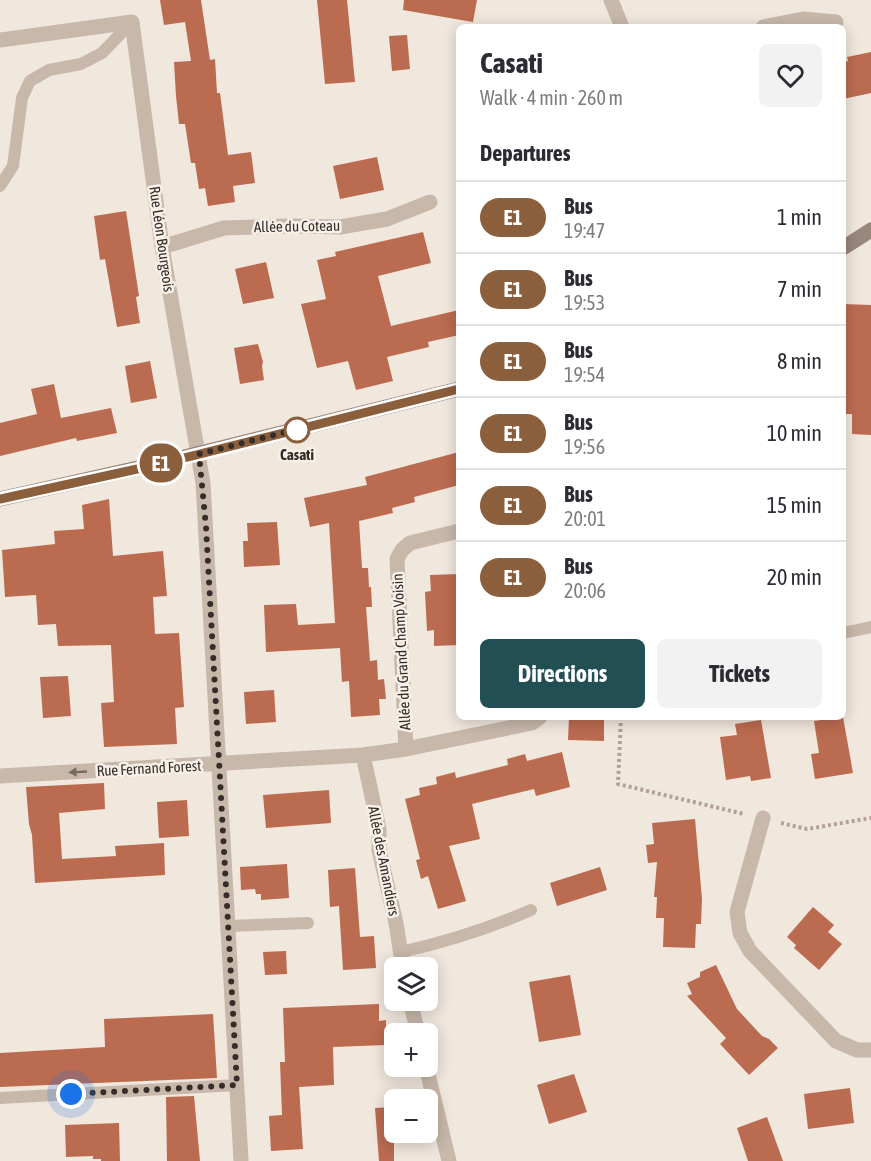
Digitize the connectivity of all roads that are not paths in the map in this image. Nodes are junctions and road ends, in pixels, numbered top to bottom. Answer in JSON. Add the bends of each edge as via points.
{"nodes":[{"id":1,"x":611,"y":0,"type":"edge"},
{"id":2,"x":836,"y":21,"type":"dead end"},
{"id":3,"x":132,"y":22,"type":"junction"},
{"id":4,"x":621,"y":24,"type":"edge"},
{"id":5,"x":778,"y":24,"type":"edge"},
{"id":6,"x":0,"y":40,"type":"edge"},
{"id":7,"x":0,"y":186,"type":"edge"},
{"id":8,"x":430,"y":202,"type":"dead end"},
{"id":9,"x":871,"y":230,"type":"edge"},
{"id":10,"x":846,"y":246,"type":"edge"},
{"id":11,"x":162,"y":247,"type":"junction"},
{"id":12,"x":456,"y":390,"type":"edge"},
{"id":13,"x":199,"y":454,"type":"junction"},
{"id":14,"x":0,"y":499,"type":"edge"},
{"id":15,"x":456,"y":532,"type":"edge"},
{"id":16,"x":871,"y":627,"type":"edge"},
{"id":17,"x":846,"y":632,"type":"edge"},
{"id":18,"x":536,"y":720,"type":"edge"},
{"id":19,"x":406,"y":749,"type":"junction"},
{"id":20,"x":363,"y":755,"type":"junction"},
{"id":21,"x":220,"y":763,"type":"junction"},
{"id":22,"x":0,"y":776,"type":"edge"},
{"id":23,"x":764,"y":818,"type":"dead end"},
{"id":24,"x":531,"y":910,"type":"dead end"},
{"id":25,"x":308,"y":923,"type":"dead end"},
{"id":26,"x":229,"y":926,"type":"junction"},
{"id":27,"x":401,"y":957,"type":"edge"},
{"id":28,"x":409,"y":957,"type":"edge"},
{"id":29,"x":871,"y":1050,"type":"edge"},
{"id":30,"x":429,"y":1077,"type":"edge"},
{"id":31,"x":237,"y":1085,"type":"junction"},
{"id":32,"x":0,"y":1098,"type":"edge"},
{"id":33,"x":242,"y":1161,"type":"edge"},
{"id":34,"x":449,"y":1161,"type":"edge"}],
"edges":[{"from":1,"to":4,"type":"street"},
{"from":2,"to":5,"type":"street","via":[[802,19]]},
{"from":3,"to":6,"type":"street"},
{"from":3,"to":7,"type":"lane","via":[[102,53],[81,64],[49,70],[30,81],[22,98],[12,166]]},
{"from":3,"to":11,"type":"street","name":"Rue Léon Bourgeois"},
{"from":8,"to":11,"type":"street","name":"Allée du Coteau","via":[[387,219],[340,227],[224,228]]},
{"from":9,"to":10,"type":"main road"},
{"from":11,"to":13,"type":"street","name":"Rue Léon Bourgeois"},
{"from":12,"to":13,"type":"main road"},
{"from":13,"to":14,"type":"main road"},
{"from":13,"to":21,"type":"street","name":"Rue Léon Bourgeois"},
{"from":15,"to":19,"type":"street","name":"Allée du Grand Champ Voisin","via":[[411,543],[397,560]]},
{"from":16,"to":17,"type":"lane"},
{"from":18,"to":19,"type":"street","name":"Allée du Grand Champ Voisin"},
{"from":19,"to":20,"type":"street","name":"Rue Fernand Forest"},
{"from":20,"to":21,"type":"street","name":"Rue Fernand Forest"},
{"from":20,"to":27,"type":"street","name":"Allée des Amandiers"},
{"from":21,"to":22,"type":"street","name":"Rue Fernand Forest","one_way":true},
{"from":21,"to":26,"type":"street","name":"Rue Léon Bourgeois"},
{"from":23,"to":29,"type":"street","via":[[737,912],[740,933],[750,951],[836,1041],[857,1050]]},
{"from":24,"to":28,"type":"lane"},
{"from":25,"to":26,"type":"lane"},
{"from":26,"to":31,"type":"street","name":"Rue Léon Bourgeois"},
{"from":30,"to":34,"type":"street"},
{"from":31,"to":32,"type":"lane"},
{"from":31,"to":33,"type":"street","name":"Rue Léon Bourgeois"}]}
